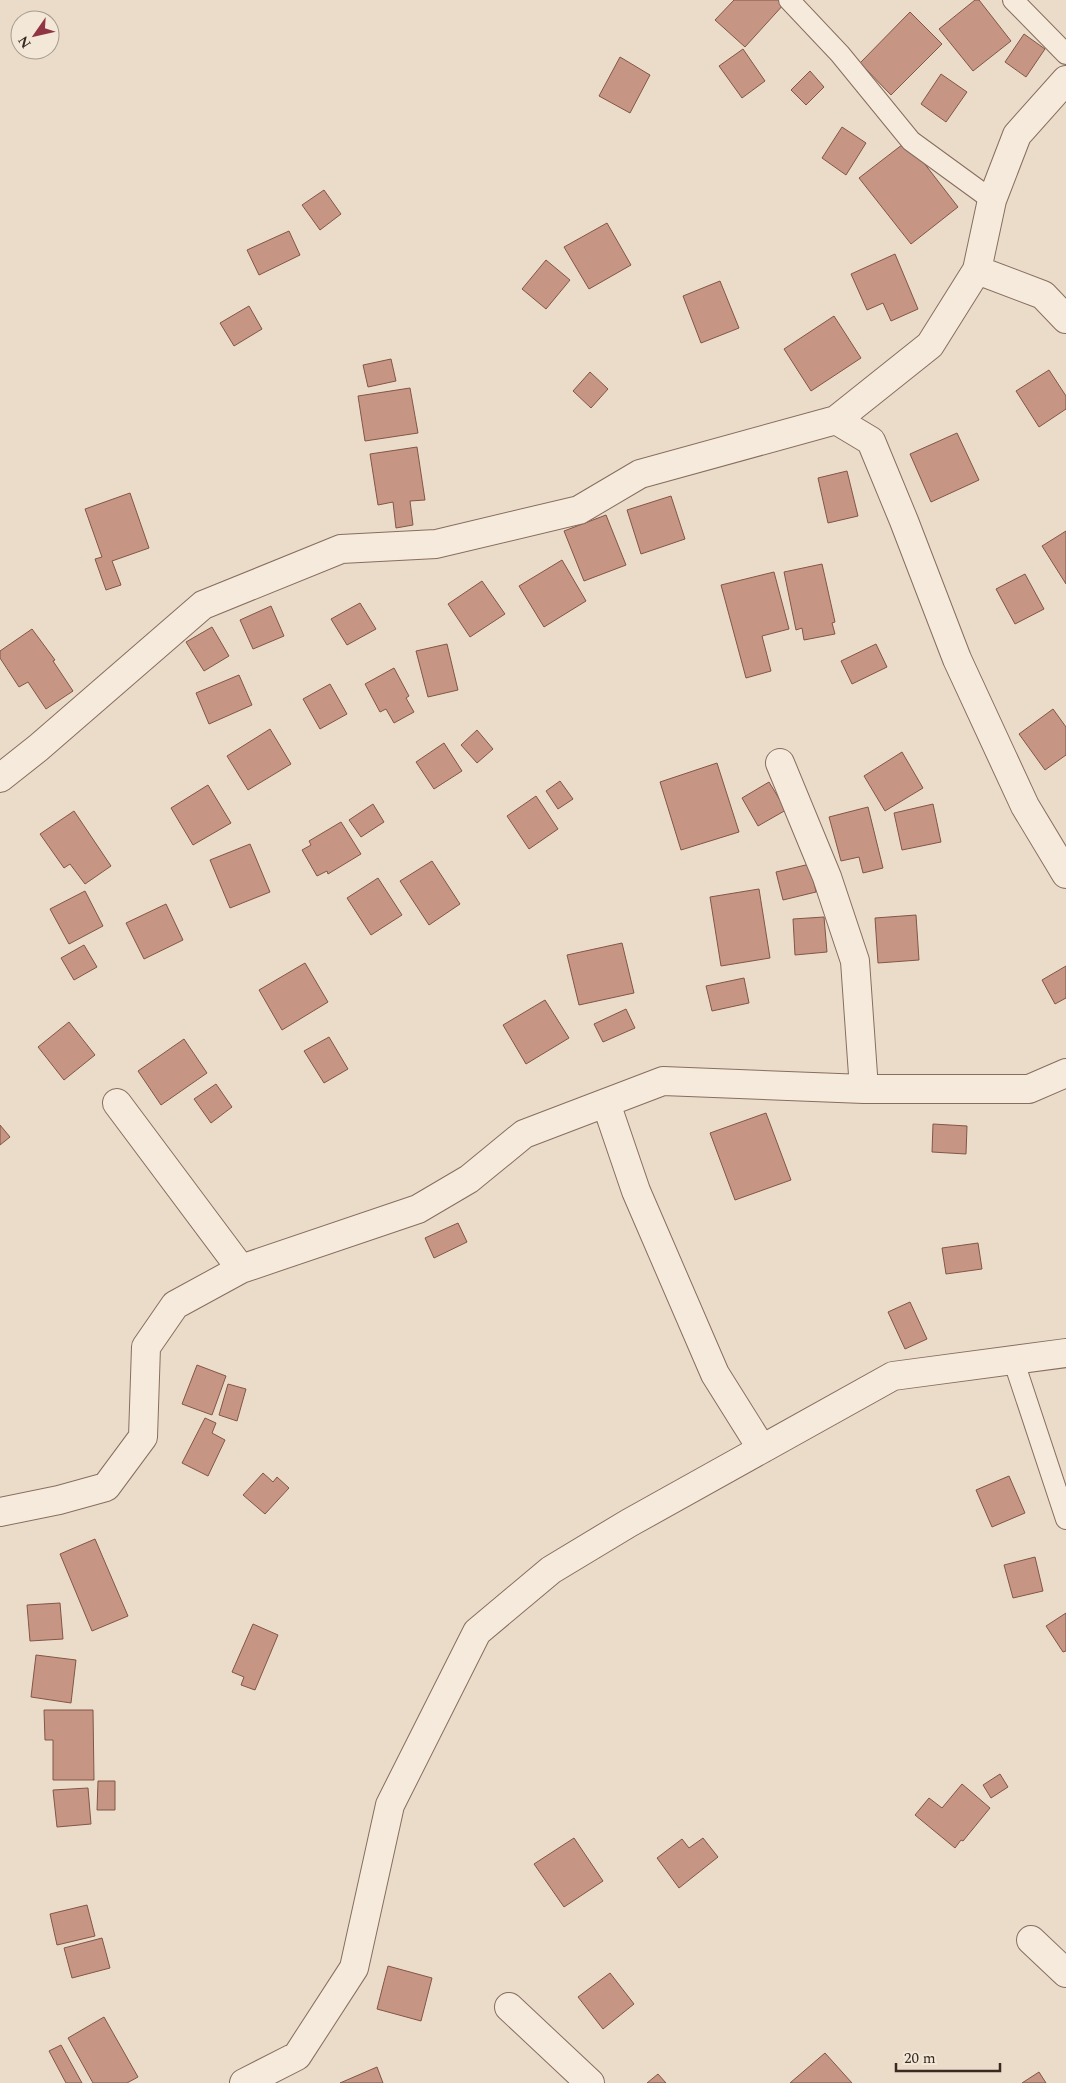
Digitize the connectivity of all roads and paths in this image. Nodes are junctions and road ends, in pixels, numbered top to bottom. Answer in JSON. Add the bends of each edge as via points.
{"nodes":[{"id":1,"x":790,"y":0,"type":"edge"},
{"id":2,"x":1013,"y":0,"type":"edge"},
{"id":3,"x":1066,"y":54,"type":"edge"},
{"id":4,"x":1066,"y":80,"type":"edge"},
{"id":5,"x":992,"y":200,"type":"junction"},
{"id":6,"x":977,"y":270,"type":"junction"},
{"id":7,"x":1066,"y":319,"type":"edge"},
{"id":8,"x":836,"y":420,"type":"junction"},
{"id":9,"x":780,"y":763,"type":"dead end"},
{"id":10,"x":0,"y":778,"type":"edge"},
{"id":11,"x":1066,"y":874,"type":"edge"},
{"id":12,"x":1066,"y":1073,"type":"edge"},
{"id":13,"x":864,"y":1089,"type":"junction"},
{"id":14,"x":118,"y":1102,"type":"dead end"},
{"id":15,"x":606,"y":1103,"type":"junction"},
{"id":16,"x":241,"y":1269,"type":"junction"},
{"id":17,"x":1066,"y":1352,"type":"edge"},
{"id":18,"x":1013,"y":1360,"type":"junction"},
{"id":19,"x":762,"y":1449,"type":"junction"},
{"id":20,"x":0,"y":1512,"type":"edge"},
{"id":21,"x":1066,"y":1519,"type":"edge"},
{"id":22,"x":1031,"y":1940,"type":"dead end"},
{"id":23,"x":1066,"y":1972,"type":"edge"},
{"id":24,"x":509,"y":2007,"type":"dead end"},
{"id":25,"x":244,"y":2083,"type":"edge"},
{"id":26,"x":590,"y":2083,"type":"edge"}],
"edges":[{"from":1,"to":5,"type":"lane","via":[[840,54],[911,141]]},
{"from":2,"to":3,"type":"lane"},
{"from":4,"to":5,"type":"street","via":[[1017,135]]},
{"from":5,"to":6,"type":"street"},
{"from":6,"to":7,"type":"street","via":[[1043,294]]},
{"from":6,"to":8,"type":"street","via":[[930,345]]},
{"from":8,"to":10,"type":"street","via":[[640,474],[579,510],[436,544],[341,549],[203,605]]},
{"from":8,"to":11,"type":"street","via":[[871,441],[957,659],[1026,806]]},
{"from":9,"to":13,"type":"street","via":[[827,877],[854,961]]},
{"from":12,"to":13,"type":"street","via":[[1029,1089]]},
{"from":13,"to":15,"type":"street","via":[[663,1081]]},
{"from":14,"to":16,"type":"street"},
{"from":15,"to":16,"type":"street","via":[[524,1134],[469,1179],[418,1209]]},
{"from":15,"to":19,"type":"street","via":[[636,1190],[715,1374]]},
{"from":16,"to":20,"type":"street","via":[[175,1305],[146,1347],[143,1437],[106,1487]]},
{"from":17,"to":18,"type":"street"},
{"from":18,"to":19,"type":"street","via":[[892,1376]]},
{"from":18,"to":21,"type":"lane"},
{"from":19,"to":25,"type":"street","via":[[551,1570],[477,1632],[390,1805],[354,1968],[297,2056]]},
{"from":22,"to":23,"type":"street"},
{"from":24,"to":26,"type":"street"}]}
